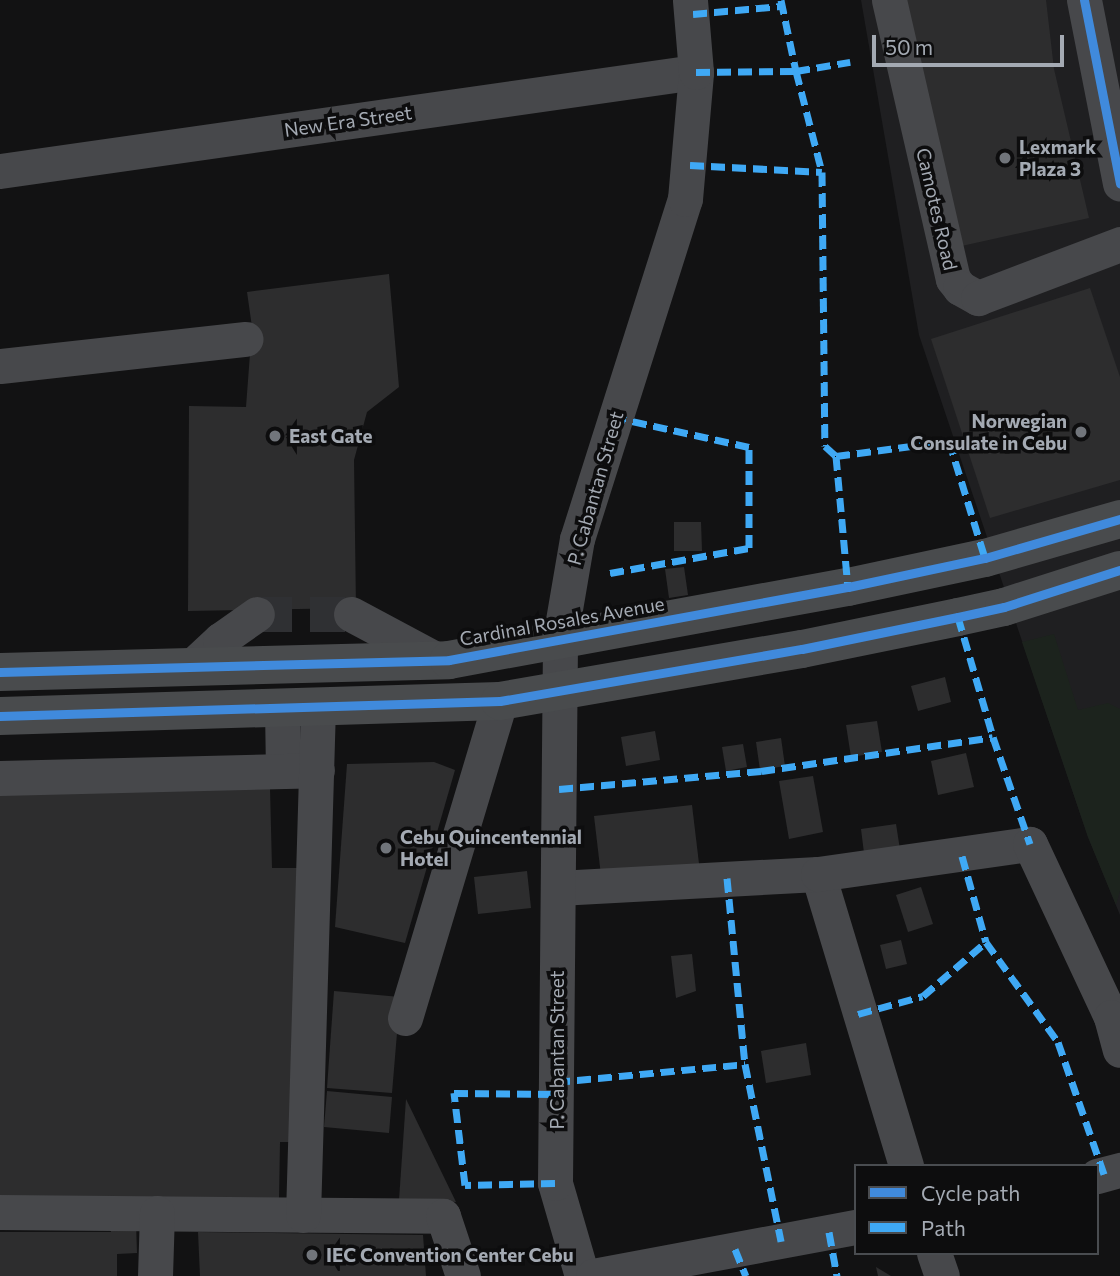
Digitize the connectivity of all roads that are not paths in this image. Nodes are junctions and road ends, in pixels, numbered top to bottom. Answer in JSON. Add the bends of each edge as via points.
{"nodes":[{"id":1,"x":690,"y":0,"type":"edge"},
{"id":2,"x":889,"y":0,"type":"edge"},
{"id":3,"x":1084,"y":0,"type":"edge"},
{"id":4,"x":696,"y":72,"type":"junction"},
{"id":5,"x":0,"y":171,"type":"edge"},
{"id":6,"x":1120,"y":183,"type":"edge"},
{"id":7,"x":1120,"y":244,"type":"edge"},
{"id":8,"x":246,"y":339,"type":"dead end"},
{"id":9,"x":0,"y":366,"type":"edge"},
{"id":10,"x":1120,"y":519,"type":"edge"},
{"id":11,"x":1120,"y":570,"type":"edge"},
{"id":12,"x":257,"y":614,"type":"tunnel mouth"},
{"id":13,"x":351,"y":614,"type":"tunnel mouth"},
{"id":14,"x":560,"y":638,"type":"junction"},
{"id":15,"x":436,"y":660,"type":"junction"},
{"id":16,"x":191,"y":667,"type":"junction"},
{"id":17,"x":0,"y":672,"type":"edge"},
{"id":18,"x":557,"y":690,"type":"junction"},
{"id":19,"x":500,"y":701,"type":"junction"},
{"id":20,"x":300,"y":708,"type":"junction"},
{"id":21,"x":0,"y":716,"type":"edge"},
{"id":22,"x":300,"y":771,"type":"junction"},
{"id":23,"x":0,"y":778,"type":"edge"},
{"id":24,"x":818,"y":874,"type":"junction"},
{"id":25,"x":558,"y":888,"type":"junction"},
{"id":26,"x":405,"y":1018,"type":"dead end"},
{"id":27,"x":1120,"y":1050,"type":"edge"},
{"id":28,"x":905,"y":1164,"type":"edge"},
{"id":29,"x":1120,"y":1170,"type":"edge"},
{"id":30,"x":1099,"y":1175,"type":"edge"},
{"id":31,"x":0,"y":1212,"type":"edge"},
{"id":32,"x":157,"y":1213,"type":"junction"},
{"id":33,"x":303,"y":1215,"type":"junction"},
{"id":34,"x":854,"y":1227,"type":"edge"},
{"id":35,"x":935,"y":1255,"type":"edge"},
{"id":36,"x":155,"y":1276,"type":"edge"},
{"id":37,"x":463,"y":1276,"type":"edge"},
{"id":38,"x":582,"y":1276,"type":"edge"},
{"id":39,"x":593,"y":1276,"type":"edge"},
{"id":40,"x":942,"y":1276,"type":"edge"}],
"edges":[{"from":1,"to":4,"type":"street","name":"P. Cabantan Street"},
{"from":2,"to":7,"type":"street","name":"Camotes Road","via":[[953,279],[960,288],[978,298]]},
{"from":3,"to":6,"type":"street"},
{"from":4,"to":5,"type":"street","name":"New Era Street"},
{"from":4,"to":14,"type":"street","name":"P. Cabantan Street","via":[[685,199],[578,539]]},
{"from":8,"to":9,"type":"street"},
{"from":10,"to":14,"type":"main road","name":"Cardinal Rosales Avenue","via":[[985,558]]},
{"from":11,"to":18,"type":"main road","via":[[1004,607],[945,620]]},
{"from":12,"to":16,"type":"street"},
{"from":13,"to":15,"type":"street"},
{"from":14,"to":15,"type":"main road","name":"Cardinal Rosales Avenue"},
{"from":14,"to":18,"type":"street","name":"P. Cabantan Street"},
{"from":15,"to":16,"type":"main road","name":"Cardinal Rosales Avenue"},
{"from":16,"to":17,"type":"main road","name":"Cardinal Rosales Avenue"},
{"from":18,"to":19,"type":"main road"},
{"from":18,"to":25,"type":"street","name":"P. Cabantan Street"},
{"from":19,"to":20,"type":"main road"},
{"from":19,"to":26,"type":"street"},
{"from":20,"to":21,"type":"main road"},
{"from":20,"to":22,"type":"street"},
{"from":22,"to":23,"type":"street"},
{"from":22,"to":33,"type":"street"},
{"from":24,"to":25,"type":"street"},
{"from":24,"to":27,"type":"street","via":[[1030,844],[1111,1017]]},
{"from":24,"to":28,"type":"street"},
{"from":25,"to":38,"type":"street","name":"P. Cabantan Street","via":[[555,1184]]},
{"from":29,"to":30,"type":"street"},
{"from":31,"to":32,"type":"street"},
{"from":32,"to":33,"type":"street"},
{"from":32,"to":36,"type":"street"},
{"from":33,"to":37,"type":"street","via":[[443,1216]]},
{"from":34,"to":39,"type":"street"},
{"from":35,"to":40,"type":"street"}]}
